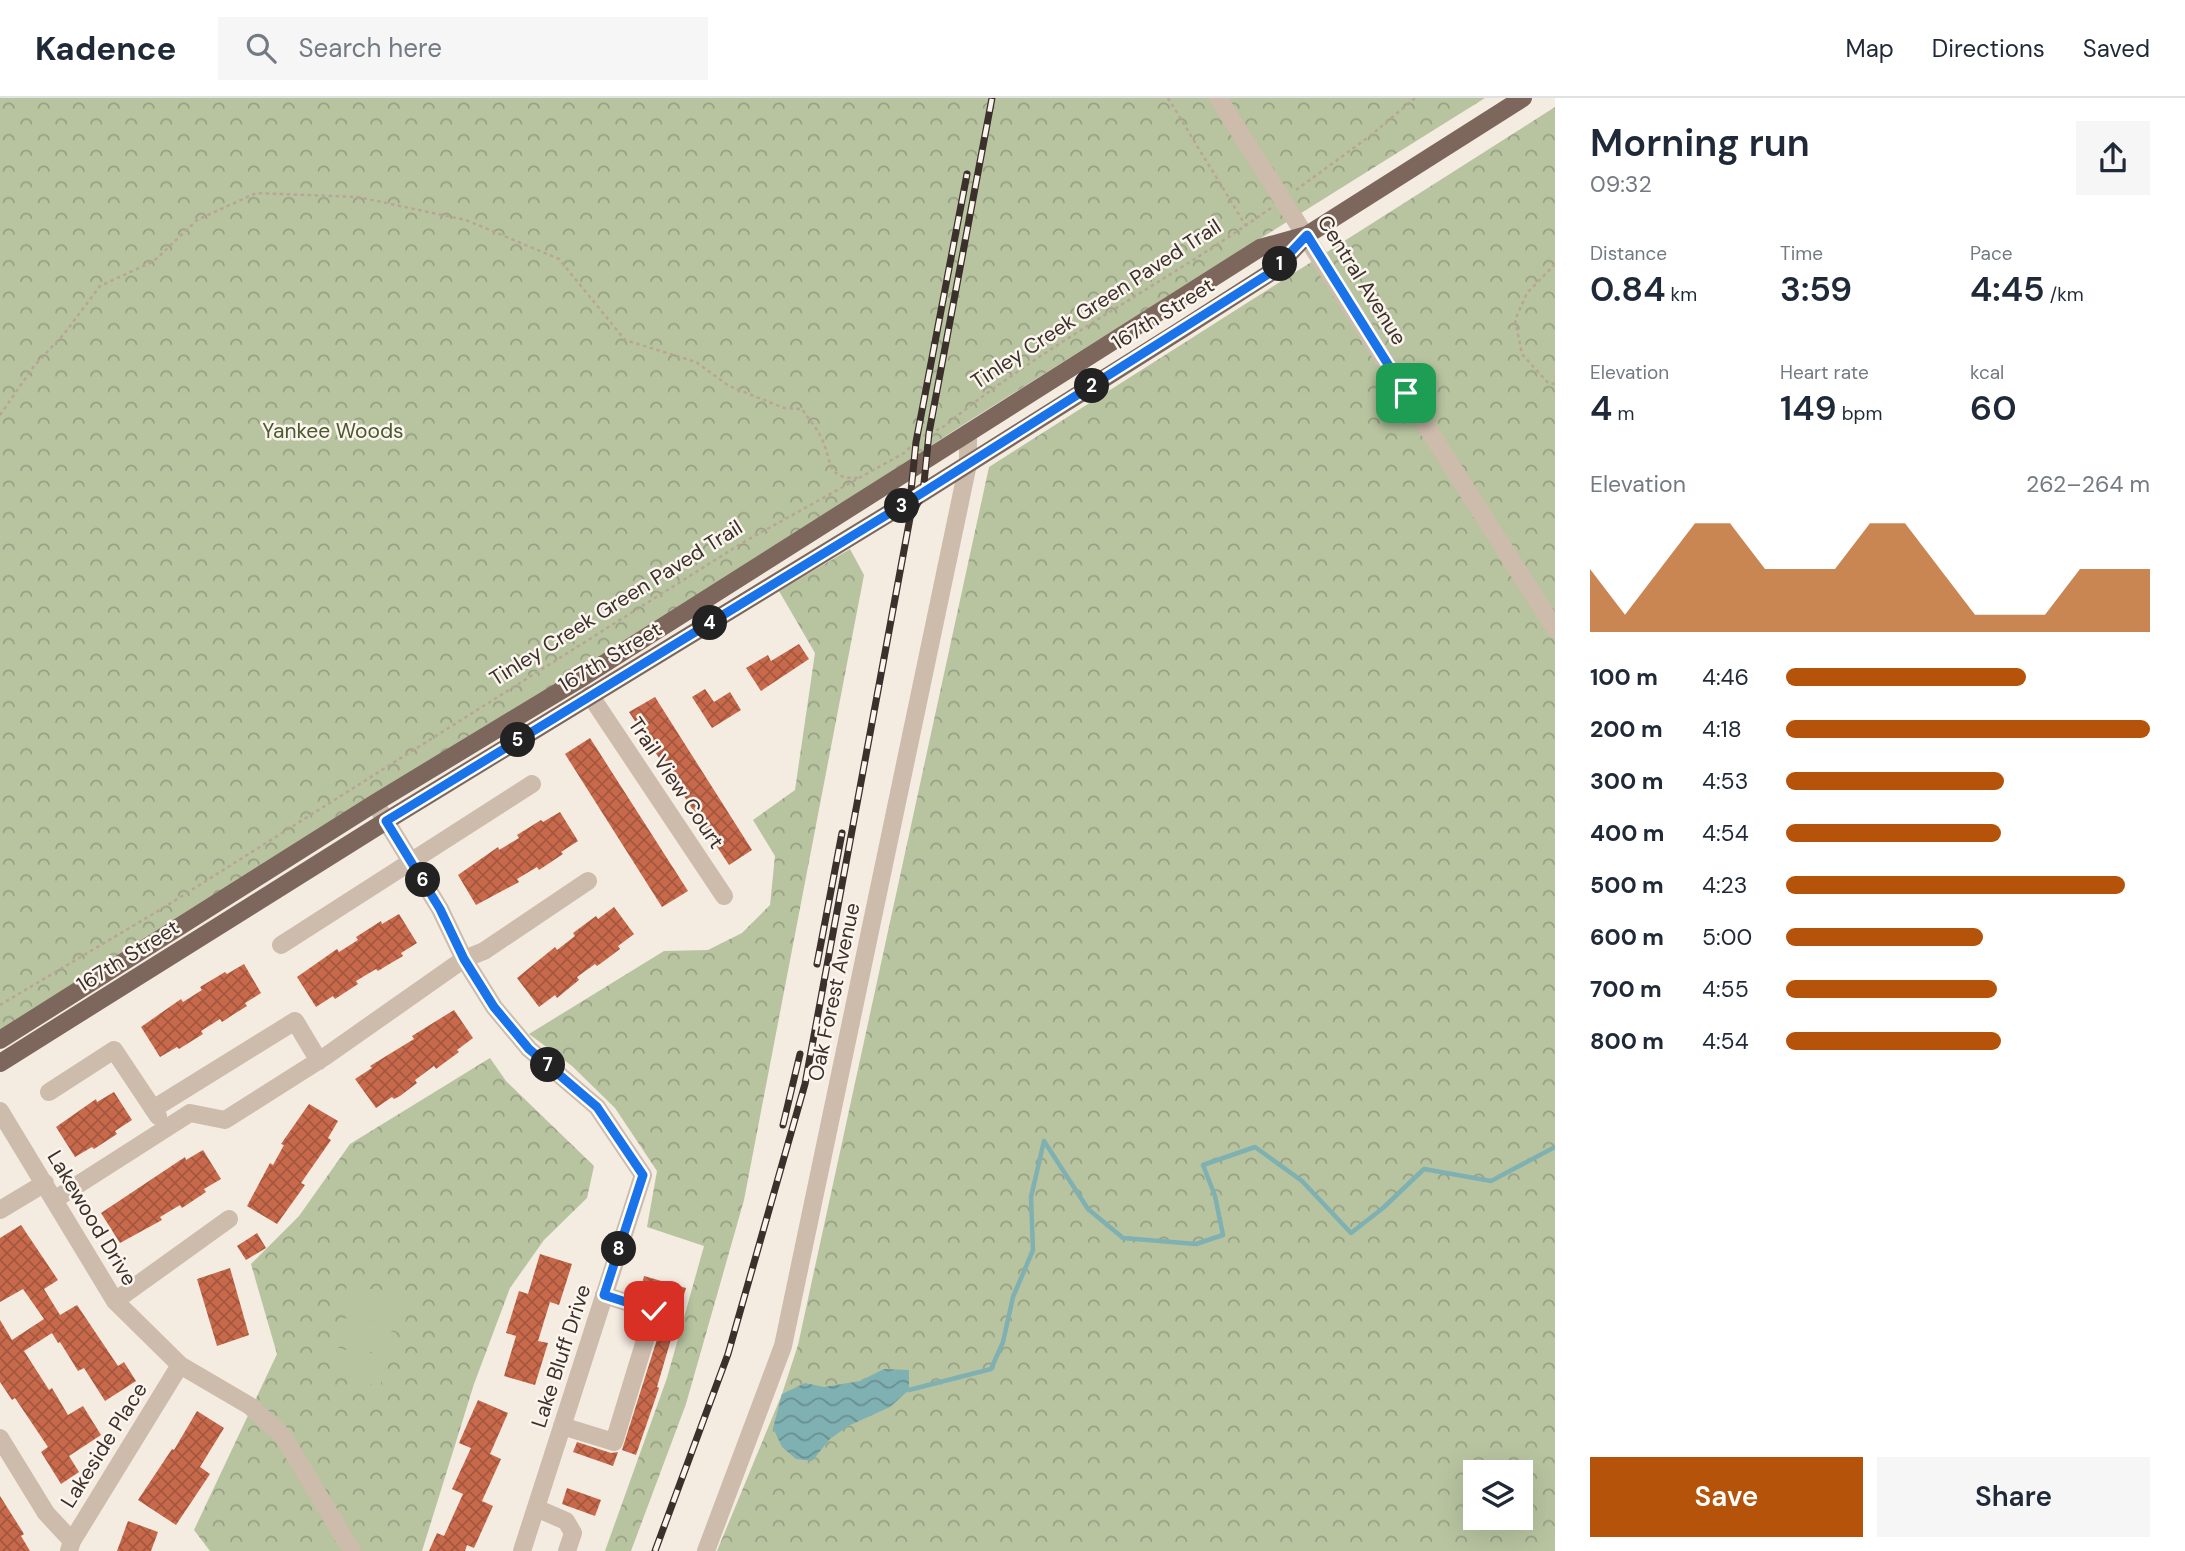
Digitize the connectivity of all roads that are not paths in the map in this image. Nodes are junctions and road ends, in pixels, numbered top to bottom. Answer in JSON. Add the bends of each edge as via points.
{"nodes":[{"id":1,"x":1218,"y":98,"type":"edge"},
{"id":2,"x":1522,"y":98,"type":"edge"},
{"id":3,"x":1307,"y":235,"type":"junction"},
{"id":4,"x":968,"y":433,"type":"junction"},
{"id":5,"x":968,"y":464,"type":"junction"},
{"id":6,"x":1555,"y":629,"type":"edge"},
{"id":7,"x":590,"y":695,"type":"junction"},
{"id":8,"x":532,"y":784,"type":"dead end"},
{"id":9,"x":375,"y":803,"type":"junction"},
{"id":10,"x":386,"y":821,"type":"junction"},
{"id":11,"x":412,"y":861,"type":"junction"},
{"id":12,"x":587,"y":881,"type":"dead end"},
{"id":13,"x":724,"y":896,"type":"dead end"},
{"id":14,"x":281,"y":945,"type":"dead end"},
{"id":15,"x":464,"y":959,"type":"junction"},
{"id":16,"x":0,"y":1041,"type":"edge"},
{"id":17,"x":319,"y":1061,"type":"junction"},
{"id":18,"x":0,"y":1063,"type":"edge"},
{"id":19,"x":49,"y":1092,"type":"dead end"},
{"id":20,"x":153,"y":1109,"type":"junction"},
{"id":21,"x":0,"y":1111,"type":"edge"},
{"id":22,"x":166,"y":1128,"type":"junction"},
{"id":23,"x":45,"y":1183,"type":"junction"},
{"id":24,"x":54,"y":1200,"type":"junction"},
{"id":25,"x":0,"y":1210,"type":"edge"},
{"id":26,"x":229,"y":1219,"type":"dead end"},
{"id":27,"x":604,"y":1295,"type":"junction"},
{"id":28,"x":115,"y":1301,"type":"junction"},
{"id":29,"x":180,"y":1365,"type":"junction"},
{"id":30,"x":562,"y":1426,"type":"junction"},
{"id":31,"x":0,"y":1438,"type":"edge"},
{"id":32,"x":536,"y":1508,"type":"junction"},
{"id":33,"x":71,"y":1546,"type":"edge"},
{"id":34,"x":352,"y":1551,"type":"edge"},
{"id":35,"x":522,"y":1551,"type":"edge"},
{"id":36,"x":567,"y":1551,"type":"edge"},
{"id":37,"x":706,"y":1551,"type":"edge"}],
"edges":[{"from":1,"to":3,"type":"street","name":"Central Avenue"},
{"from":2,"to":3,"type":"main road","name":"167th Street"},
{"from":3,"to":4,"type":"main road","name":"167th Street","via":[[1259,248]]},
{"from":3,"to":5,"type":"main road","name":"167th Street","via":[[1273,271]]},
{"from":3,"to":6,"type":"street","name":"Central Avenue"},
{"from":4,"to":5,"type":"street","name":"Oak Forest Avenue"},
{"from":4,"to":9,"type":"main road","name":"167th Street"},
{"from":5,"to":7,"type":"main road","name":"167th Street"},
{"from":5,"to":37,"type":"street","name":"Oak Forest Avenue","via":[[783,1346]]},
{"from":7,"to":10,"type":"main road","name":"167th Street"},
{"from":7,"to":13,"type":"street","name":"Trail View Court"},
{"from":8,"to":11,"type":"street"},
{"from":9,"to":10,"type":"street"},
{"from":9,"to":16,"type":"main road","name":"167th Street"},
{"from":10,"to":11,"type":"street"},
{"from":10,"to":18,"type":"main road","name":"167th Street"},
{"from":11,"to":14,"type":"street"},
{"from":11,"to":15,"type":"street"},
{"from":12,"to":15,"type":"street","via":[[484,951]]},
{"from":15,"to":17,"type":"street"},
{"from":15,"to":27,"type":"street","name":"Lake Bluff Drive","via":[[511,1030],[597,1107],[643,1175]]},
{"from":17,"to":20,"type":"street","via":[[295,1021]]},
{"from":17,"to":22,"type":"street","via":[[225,1120],[190,1113]]},
{"from":19,"to":20,"type":"street","via":[[114,1050]]},
{"from":20,"to":22,"type":"street"},
{"from":21,"to":23,"type":"street","name":"Lakewood Drive"},
{"from":22,"to":24,"type":"street"},
{"from":23,"to":24,"type":"street","name":"Lakewood Drive"},
{"from":23,"to":25,"type":"street"},
{"from":24,"to":28,"type":"street","name":"Lakewood Drive"},
{"from":26,"to":28,"type":"street"},
{"from":27,"to":30,"type":"street","name":"Lake Bluff Drive"},
{"from":27,"to":30,"type":"street","via":[[654,1311],[614,1442]]},
{"from":28,"to":29,"type":"street","name":"Lakewood Drive"},
{"from":29,"to":33,"type":"street","name":"Lakeside Place"},
{"from":29,"to":34,"type":"street","name":"Lakewood Drive","via":[[250,1406],[283,1436]]},
{"from":30,"to":32,"type":"street","name":"Lake Bluff Drive"},
{"from":31,"to":33,"type":"street"},
{"from":32,"to":35,"type":"street","name":"Lake Bluff Drive"},
{"from":32,"to":36,"type":"street","via":[[566,1521],[573,1533]]}]}
